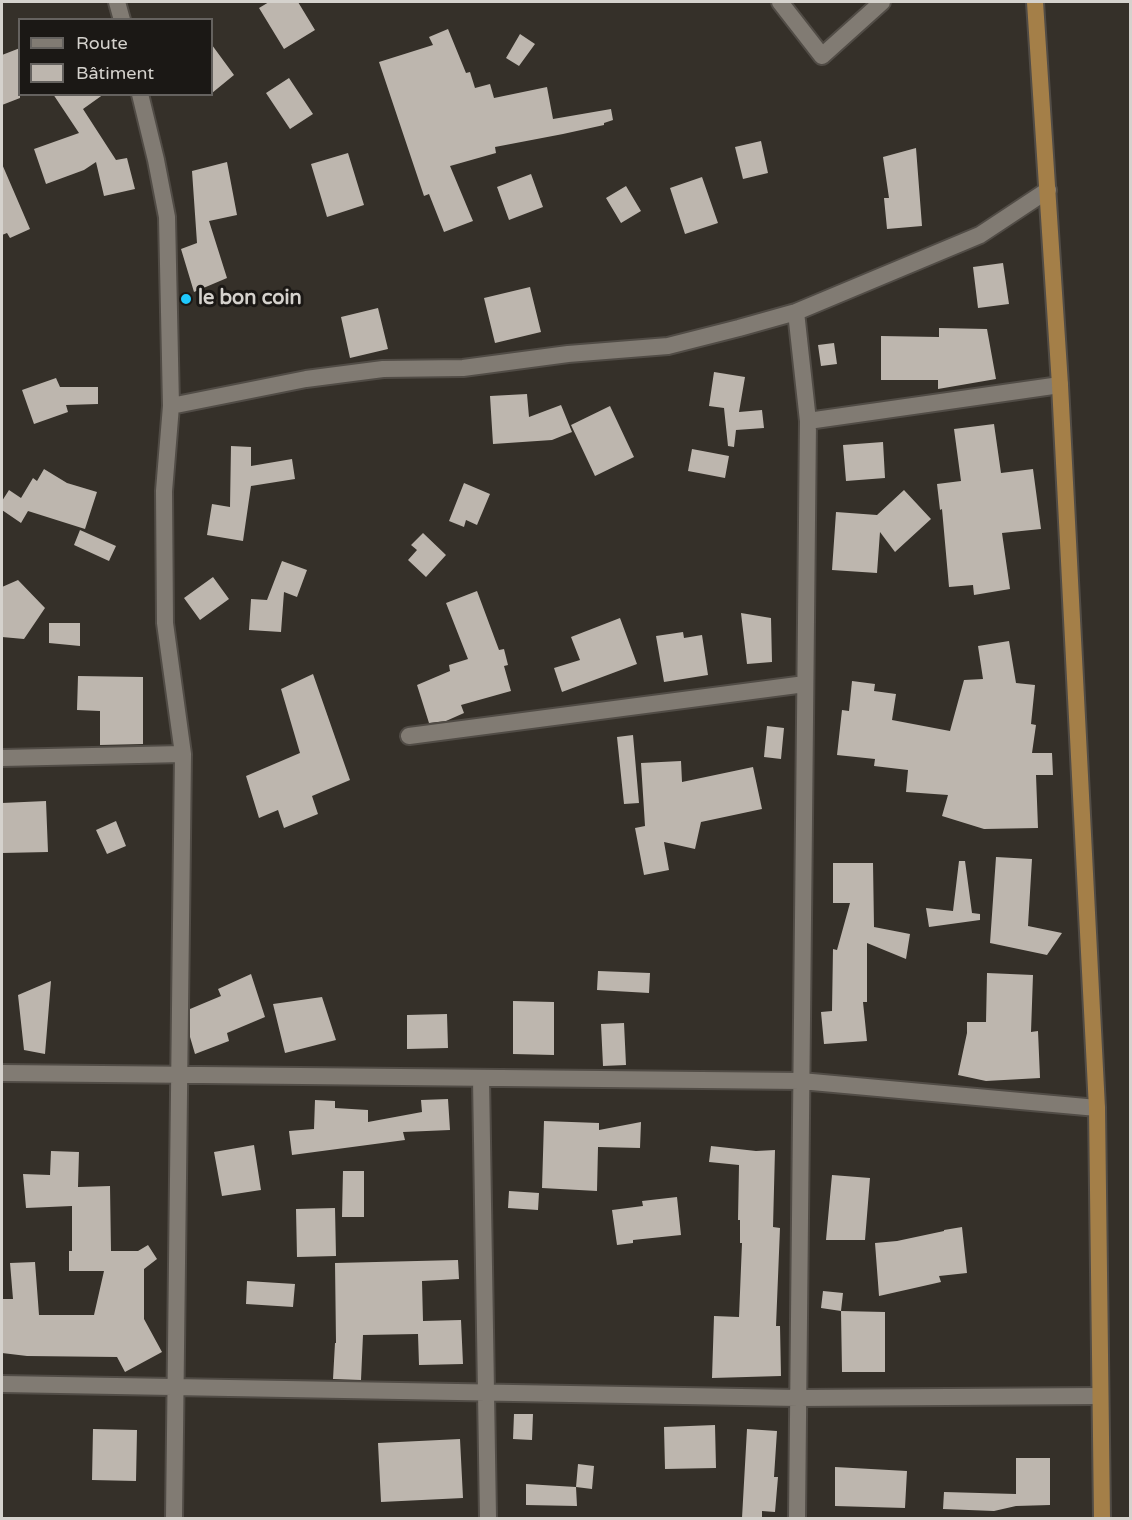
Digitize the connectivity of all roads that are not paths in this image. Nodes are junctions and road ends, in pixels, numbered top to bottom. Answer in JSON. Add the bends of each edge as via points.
{"nodes":[{"id":1,"x":117,"y":2,"type":"edge"},
{"id":2,"x":780,"y":2,"type":"edge"},
{"id":3,"x":882,"y":2,"type":"edge"},
{"id":4,"x":1035,"y":2,"type":"edge"},
{"id":5,"x":121,"y":18,"type":"edge"},
{"id":6,"x":140,"y":96,"type":"edge"},
{"id":7,"x":1048,"y":190,"type":"junction"},
{"id":8,"x":796,"y":312,"type":"junction"},
{"id":9,"x":1060,"y":385,"type":"junction"},
{"id":10,"x":171,"y":406,"type":"junction"},
{"id":11,"x":808,"y":421,"type":"junction"},
{"id":12,"x":805,"y":684,"type":"junction"},
{"id":13,"x":409,"y":736,"type":"dead end"},
{"id":14,"x":183,"y":754,"type":"junction"},
{"id":15,"x":2,"y":758,"type":"edge"},
{"id":16,"x":2,"y":1073,"type":"edge"},
{"id":17,"x":179,"y":1075,"type":"junction"},
{"id":18,"x":481,"y":1078,"type":"junction"},
{"id":19,"x":801,"y":1082,"type":"junction"},
{"id":20,"x":1097,"y":1108,"type":"junction"},
{"id":21,"x":2,"y":1384,"type":"edge"},
{"id":22,"x":174,"y":1387,"type":"junction"},
{"id":23,"x":486,"y":1392,"type":"junction"},
{"id":24,"x":1099,"y":1396,"type":"junction"},
{"id":25,"x":798,"y":1398,"type":"junction"},
{"id":26,"x":174,"y":1518,"type":"edge"},
{"id":27,"x":488,"y":1518,"type":"edge"},
{"id":28,"x":797,"y":1518,"type":"edge"},
{"id":29,"x":1102,"y":1518,"type":"edge"}],
"edges":[{"from":1,"to":5,"type":"street"},
{"from":2,"to":3,"type":"street","via":[[822,56]]},
{"from":4,"to":7,"type":"highway"},
{"from":6,"to":10,"type":"street","via":[[167,217]]},
{"from":7,"to":8,"type":"street","via":[[980,235]]},
{"from":7,"to":9,"type":"highway"},
{"from":8,"to":10,"type":"street","via":[[668,346],[463,368],[383,369],[306,379]]},
{"from":8,"to":11,"type":"street"},
{"from":9,"to":11,"type":"street"},
{"from":9,"to":20,"type":"highway"},
{"from":10,"to":14,"type":"street","via":[[164,491],[165,623]]},
{"from":11,"to":12,"type":"street"},
{"from":12,"to":13,"type":"street"},
{"from":12,"to":19,"type":"street"},
{"from":14,"to":15,"type":"street"},
{"from":14,"to":17,"type":"street"},
{"from":16,"to":17,"type":"street"},
{"from":17,"to":18,"type":"street"},
{"from":17,"to":22,"type":"street"},
{"from":18,"to":19,"type":"street"},
{"from":18,"to":23,"type":"street"},
{"from":19,"to":20,"type":"street"},
{"from":19,"to":25,"type":"street"},
{"from":20,"to":24,"type":"highway"},
{"from":21,"to":22,"type":"street"},
{"from":22,"to":23,"type":"street"},
{"from":22,"to":26,"type":"street"},
{"from":23,"to":25,"type":"street"},
{"from":23,"to":27,"type":"street"},
{"from":24,"to":25,"type":"street"},
{"from":24,"to":29,"type":"highway"},
{"from":25,"to":28,"type":"street"}]}
